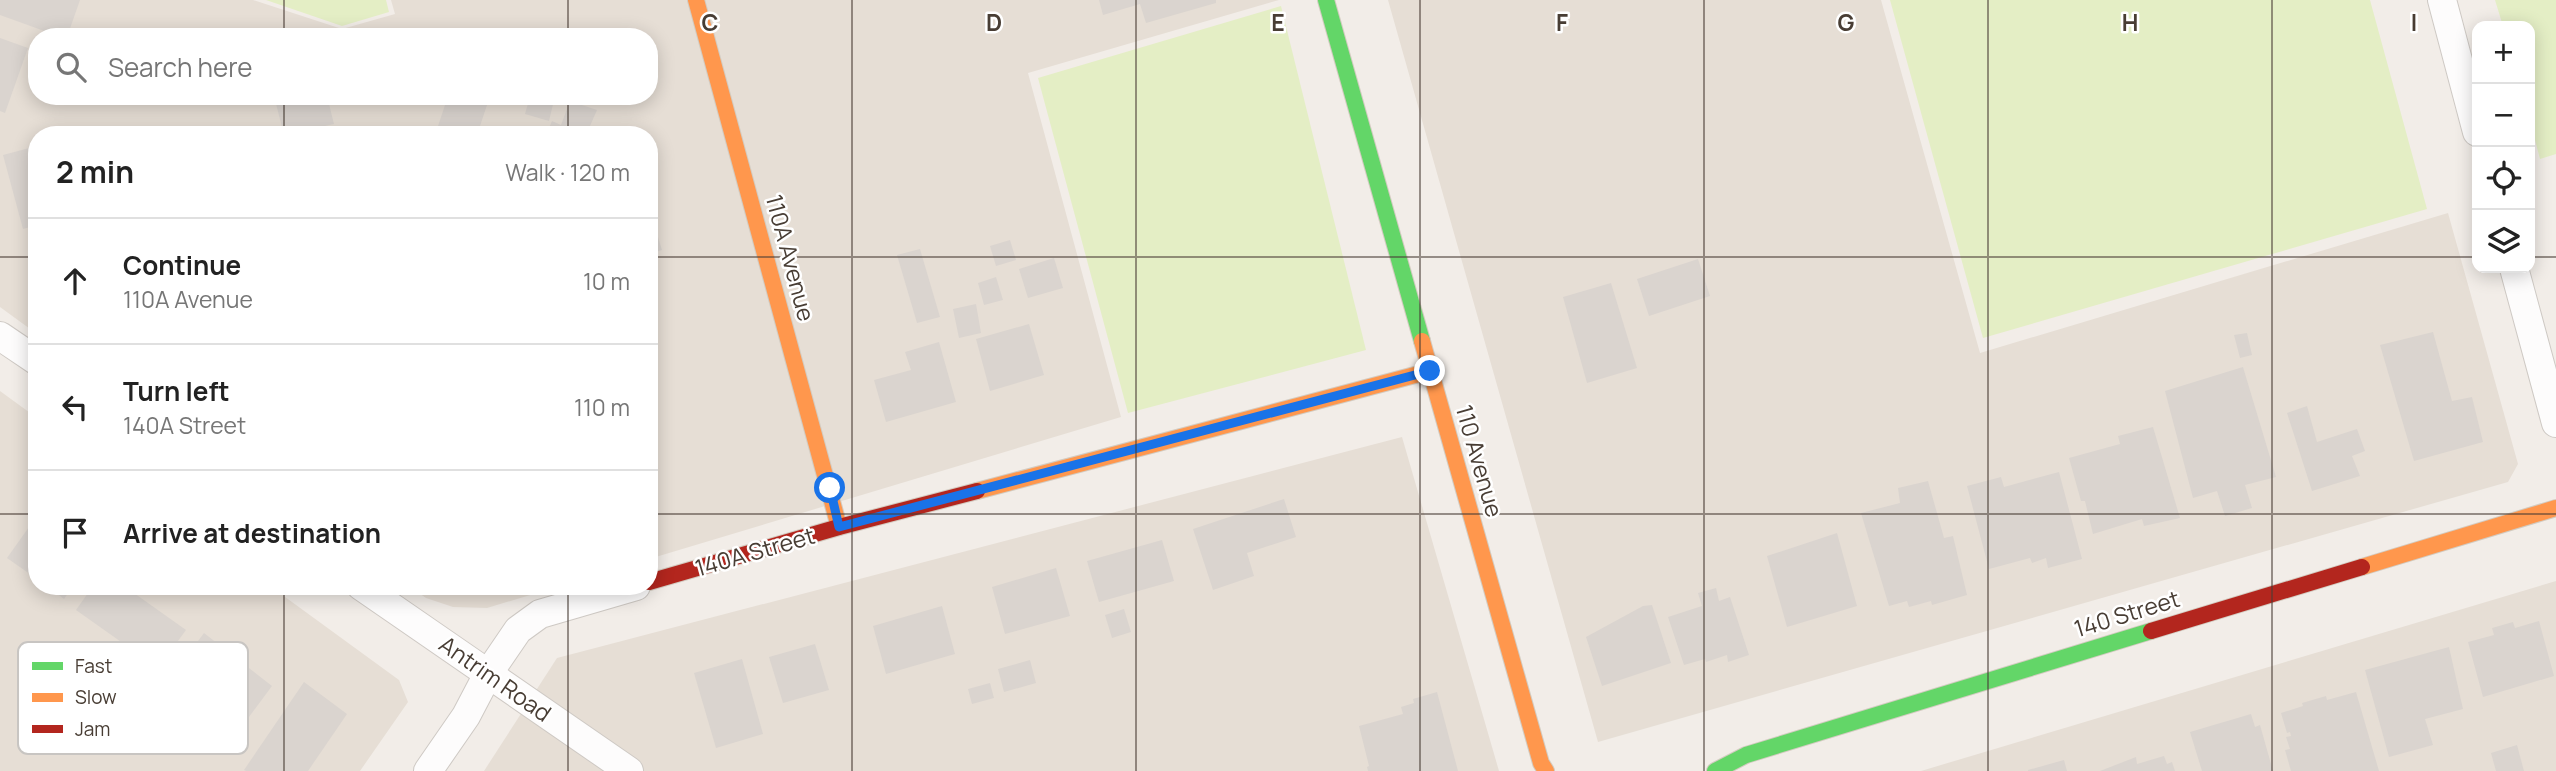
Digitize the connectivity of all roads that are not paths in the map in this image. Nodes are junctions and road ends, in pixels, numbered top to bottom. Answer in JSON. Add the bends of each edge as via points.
{"nodes":[{"id":1,"x":696,"y":0,"type":"edge"},
{"id":2,"x":1326,"y":0,"type":"edge"},
{"id":3,"x":2442,"y":0,"type":"edge"},
{"id":4,"x":2472,"y":113,"type":"edge"},
{"id":5,"x":2515,"y":273,"type":"edge"},
{"id":6,"x":0,"y":336,"type":"edge"},
{"id":7,"x":28,"y":355,"type":"edge"},
{"id":8,"x":1430,"y":371,"type":"junction"},
{"id":9,"x":2556,"y":423,"type":"edge"},
{"id":10,"x":2556,"y":508,"type":"edge"},
{"id":11,"x":839,"y":527,"type":"junction"},
{"id":12,"x":658,"y":579,"type":"edge"},
{"id":13,"x":374,"y":595,"type":"edge"},
{"id":14,"x":605,"y":595,"type":"edge"},
{"id":15,"x":488,"y":674,"type":"junction"},
{"id":16,"x":428,"y":771,"type":"edge"},
{"id":17,"x":629,"y":771,"type":"edge"},
{"id":18,"x":1546,"y":771,"type":"edge"},
{"id":19,"x":1715,"y":771,"type":"edge"}],
"edges":[{"from":1,"to":11,"type":"street","name":"110A Avenue"},
{"from":2,"to":8,"type":"street","name":"110 Avenue"},
{"from":3,"to":4,"type":"street"},
{"from":5,"to":9,"type":"street"},
{"from":6,"to":7,"type":"street"},
{"from":8,"to":11,"type":"street","name":"140A Street"},
{"from":8,"to":18,"type":"street","name":"110 Avenue"},
{"from":10,"to":19,"type":"street","name":"140 Street","via":[[1856,720],[1746,755]]},
{"from":11,"to":12,"type":"street","name":"140A Street"},
{"from":13,"to":15,"type":"street","name":"Antrim Road"},
{"from":14,"to":15,"type":"street","via":[[540,614],[518,630]]},
{"from":15,"to":16,"type":"street"},
{"from":15,"to":17,"type":"street","name":"Antrim Road"}]}
